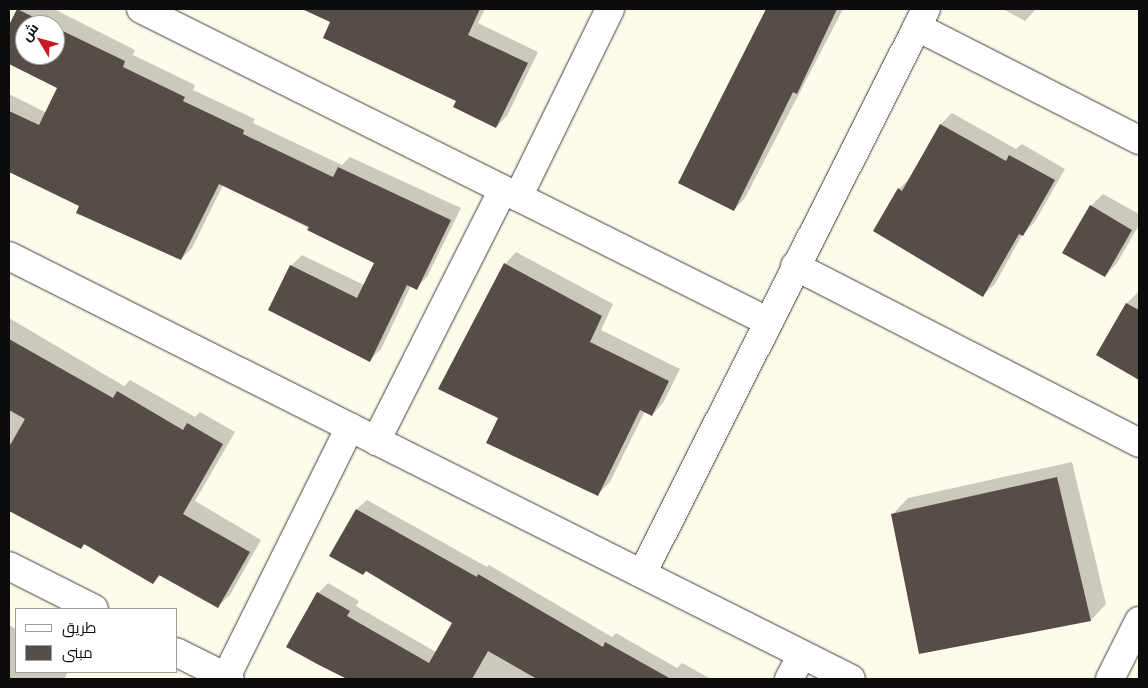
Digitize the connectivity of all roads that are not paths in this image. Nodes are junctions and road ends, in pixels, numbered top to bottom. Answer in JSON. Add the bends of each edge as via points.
{"nodes":[{"id":1,"x":141,"y":9,"type":"edge"},
{"id":2,"x":610,"y":9,"type":"edge"},
{"id":3,"x":922,"y":18,"type":"edge"},
{"id":4,"x":1139,"y":140,"type":"edge"},
{"id":5,"x":511,"y":194,"type":"junction"},
{"id":6,"x":9,"y":256,"type":"edge"},
{"id":7,"x":795,"y":266,"type":"junction"},
{"id":8,"x":767,"y":321,"type":"junction"},
{"id":9,"x":350,"y":427,"type":"junction"},
{"id":10,"x":376,"y":441,"type":"junction"},
{"id":11,"x":1139,"y":442,"type":"edge"},
{"id":12,"x":9,"y":566,"type":"edge"},
{"id":13,"x":642,"y":574,"type":"junction"},
{"id":14,"x":92,"y":608,"type":"edge"},
{"id":15,"x":1139,"y":621,"type":"edge"},
{"id":16,"x":178,"y":653,"type":"edge"},
{"id":17,"x":802,"y":655,"type":"junction"},
{"id":18,"x":228,"y":678,"type":"edge"},
{"id":19,"x":789,"y":679,"type":"edge"},
{"id":20,"x":851,"y":679,"type":"edge"},
{"id":21,"x":1110,"y":679,"type":"edge"}],
"edges":[{"from":1,"to":5,"type":"street"},
{"from":2,"to":5,"type":"street"},
{"from":3,"to":4,"type":"street"},
{"from":3,"to":7,"type":"street"},
{"from":5,"to":8,"type":"street"},
{"from":5,"to":10,"type":"street"},
{"from":6,"to":9,"type":"street"},
{"from":7,"to":8,"type":"street"},
{"from":7,"to":11,"type":"street"},
{"from":8,"to":13,"type":"street"},
{"from":9,"to":10,"type":"street"},
{"from":9,"to":18,"type":"street"},
{"from":10,"to":13,"type":"street"},
{"from":12,"to":14,"type":"street"},
{"from":13,"to":17,"type":"street"},
{"from":15,"to":21,"type":"street"},
{"from":16,"to":18,"type":"street"},
{"from":17,"to":19,"type":"street"},
{"from":17,"to":20,"type":"street"}]}
